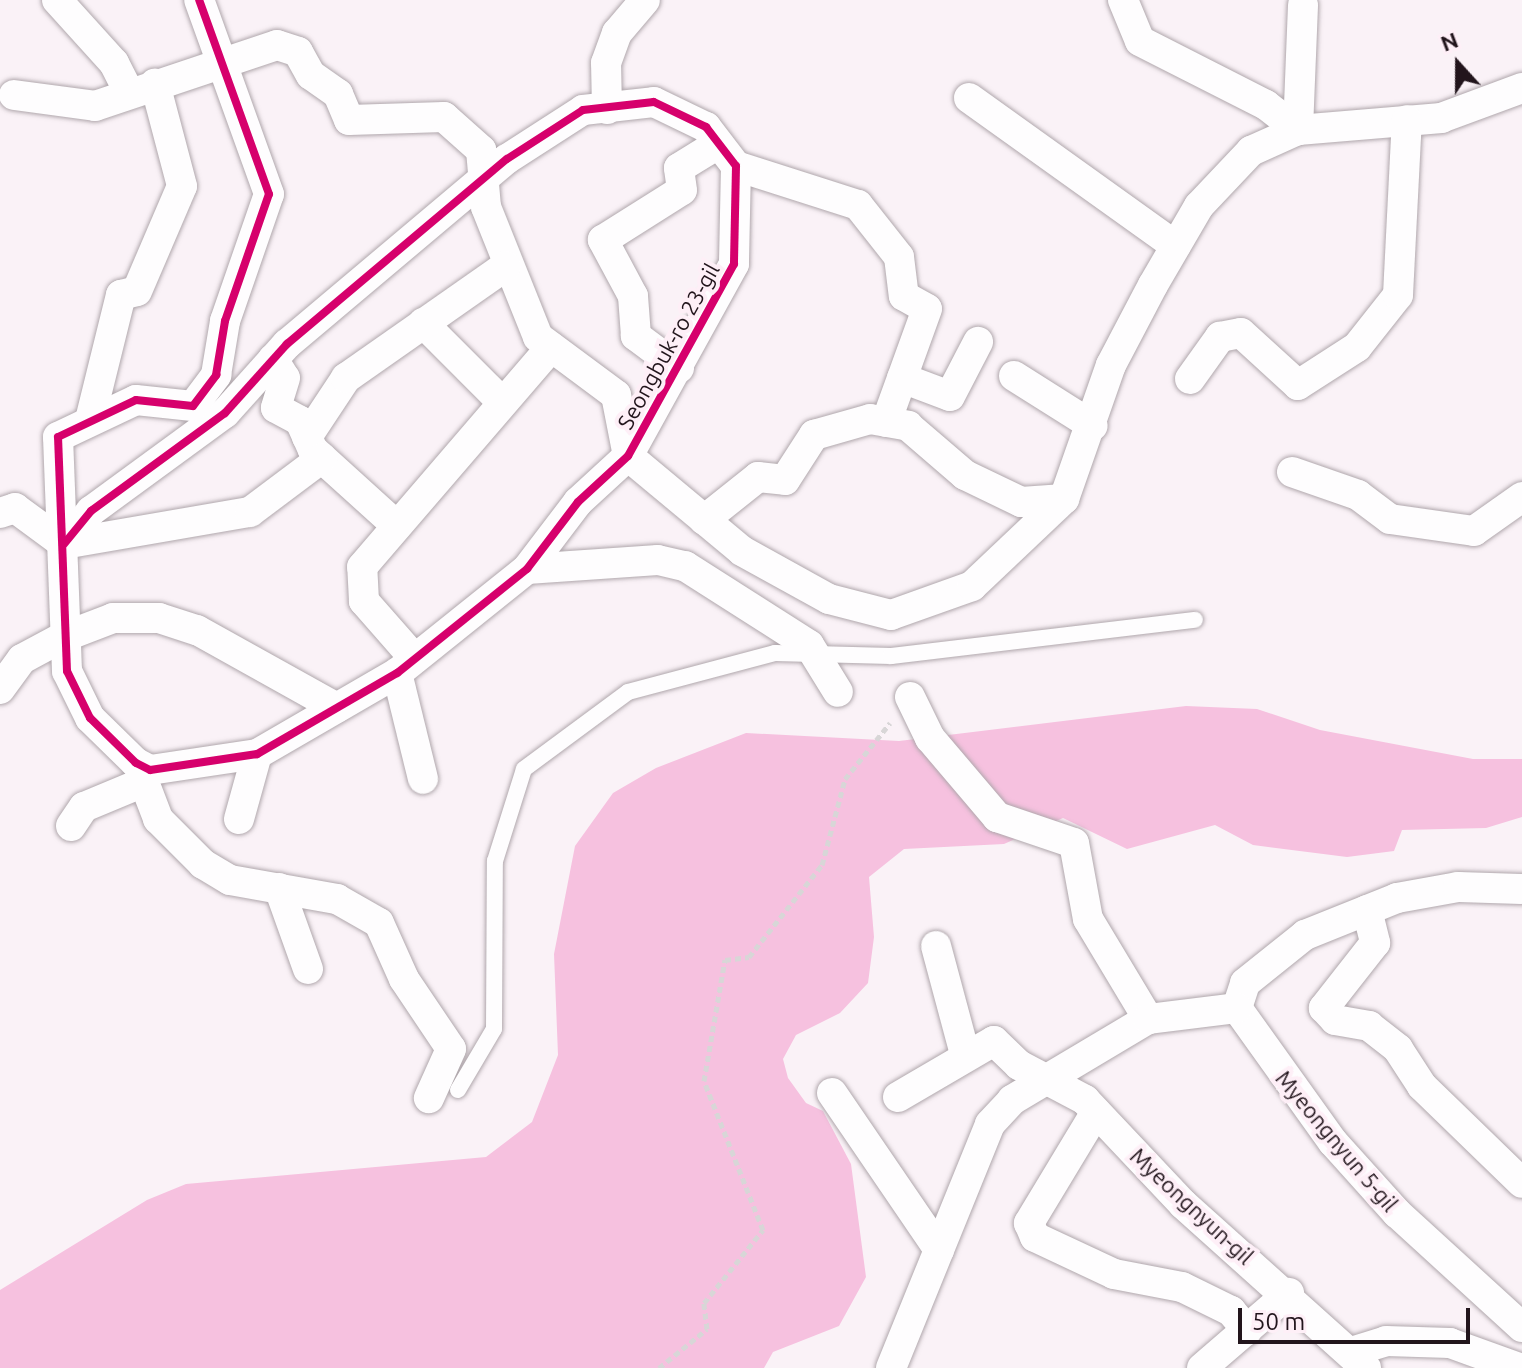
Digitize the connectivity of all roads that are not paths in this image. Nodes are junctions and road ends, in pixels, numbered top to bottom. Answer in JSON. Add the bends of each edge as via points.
{"nodes":[{"id":1,"x":57,"y":0,"type":"edge"},
{"id":2,"x":199,"y":0,"type":"edge"},
{"id":3,"x":645,"y":0,"type":"edge"},
{"id":4,"x":1123,"y":0,"type":"edge"},
{"id":5,"x":1303,"y":5,"type":"dead end"},
{"id":6,"x":219,"y":65,"type":"junction"},
{"id":7,"x":141,"y":87,"type":"junction"},
{"id":8,"x":1522,"y":88,"type":"edge"},
{"id":9,"x":14,"y":95,"type":"dead end"},
{"id":10,"x":969,"y":98,"type":"dead end"},
{"id":11,"x":607,"y":109,"type":"junction"},
{"id":12,"x":1407,"y":120,"type":"junction"},
{"id":13,"x":1298,"y":130,"type":"junction"},
{"id":14,"x":727,"y":155,"type":"junction"},
{"id":15,"x":484,"y":178,"type":"junction"},
{"id":16,"x":1176,"y":246,"type":"junction"},
{"id":17,"x":506,"y":266,"type":"junction"},
{"id":18,"x":423,"y":323,"type":"junction"},
{"id":19,"x":978,"y":342,"type":"dead end"},
{"id":20,"x":551,"y":347,"type":"junction"},
{"id":21,"x":273,"y":359,"type":"junction"},
{"id":22,"x":679,"y":368,"type":"junction"},
{"id":23,"x":1014,"y":376,"type":"dead end"},
{"id":24,"x":902,"y":378,"type":"junction"},
{"id":25,"x":1190,"y":379,"type":"dead end"},
{"id":26,"x":500,"y":400,"type":"junction"},
{"id":27,"x":90,"y":420,"type":"junction"},
{"id":28,"x":886,"y":422,"type":"junction"},
{"id":29,"x":1093,"y":426,"type":"junction"},
{"id":30,"x":314,"y":447,"type":"junction"},
{"id":31,"x":628,"y":456,"type":"junction"},
{"id":32,"x":1292,"y":472,"type":"dead end"},
{"id":33,"x":1522,"y":497,"type":"edge"},
{"id":34,"x":1064,"y":499,"type":"junction"},
{"id":35,"x":0,"y":513,"type":"edge"},
{"id":36,"x":704,"y":520,"type":"junction"},
{"id":37,"x":397,"y":526,"type":"junction"},
{"id":38,"x":64,"y":544,"type":"junction"},
{"id":39,"x":527,"y":569,"type":"junction"},
{"id":40,"x":1195,"y":620,"type":"dead end"},
{"id":41,"x":61,"y":638,"type":"junction"},
{"id":42,"x":820,"y":660,"type":"junction"},
{"id":43,"x":405,"y":665,"type":"junction"},
{"id":44,"x":0,"y":689,"type":"edge"},
{"id":45,"x":838,"y":692,"type":"dead end"},
{"id":46,"x":910,"y":697,"type":"road end"},
{"id":47,"x":337,"y":708,"type":"junction"},
{"id":48,"x":257,"y":754,"type":"junction"},
{"id":49,"x":147,"y":776,"type":"junction"},
{"id":50,"x":423,"y":779,"type":"dead end"},
{"id":51,"x":239,"y":819,"type":"dead end"},
{"id":52,"x":71,"y":826,"type":"dead end"},
{"id":53,"x":279,"y":888,"type":"junction"},
{"id":54,"x":1522,"y":889,"type":"edge"},
{"id":55,"x":1367,"y":910,"type":"junction"},
{"id":56,"x":936,"y":946,"type":"dead end"},
{"id":57,"x":308,"y":969,"type":"dead end"},
{"id":58,"x":1237,"y":1008,"type":"junction"},
{"id":59,"x":1148,"y":1019,"type":"junction"},
{"id":60,"x":965,"y":1054,"type":"junction"},
{"id":61,"x":1051,"y":1081,"type":"junction"},
{"id":62,"x":458,"y":1090,"type":"dead end"},
{"id":63,"x":832,"y":1093,"type":"dead end"},
{"id":64,"x":898,"y":1097,"type":"dead end"},
{"id":65,"x":429,"y":1098,"type":"dead end"},
{"id":66,"x":1096,"y":1112,"type":"junction"},
{"id":67,"x":1522,"y":1183,"type":"edge"},
{"id":68,"x":939,"y":1250,"type":"junction"},
{"id":69,"x":1289,"y":1293,"type":"junction"},
{"id":70,"x":1522,"y":1327,"type":"edge"},
{"id":71,"x":1247,"y":1330,"type":"junction"},
{"id":72,"x":1359,"y":1360,"type":"edge"},
{"id":73,"x":891,"y":1368,"type":"edge"},
{"id":74,"x":1202,"y":1368,"type":"edge"},
{"id":75,"x":1519,"y":1368,"type":"edge"}],
"edges":[{"from":1,"to":7,"type":"street"},
{"from":2,"to":6,"type":"street"},
{"from":3,"to":11,"type":"street","via":[[617,33],[606,63]]},
{"from":4,"to":13,"type":"street","via":[[1140,41],[1266,105]]},
{"from":5,"to":13,"type":"street"},
{"from":6,"to":7,"type":"street"},
{"from":6,"to":15,"type":"street","name":"Seongbuk-ro 23-gil","via":[[277,45],[298,52],[311,75],[338,94],[349,120],[444,117],[481,150]]},
{"from":6,"to":27,"type":"street","via":[[269,194],[225,321],[210,393],[193,406],[136,400]]},
{"from":7,"to":9,"type":"street","via":[[95,106]]},
{"from":7,"to":27,"type":"street","via":[[182,186],[137,291],[121,295]]},
{"from":8,"to":12,"type":"street","name":"Seongbuk-ro 23-gil","via":[[1441,118]]},
{"from":10,"to":16,"type":"street"},
{"from":11,"to":14,"type":"street","via":[[654,102],[706,127]]},
{"from":11,"to":15,"type":"street","via":[[583,110]]},
{"from":12,"to":13,"type":"street","name":"Seongbuk-ro 23-gil"},
{"from":12,"to":25,"type":"street","via":[[1398,295],[1357,347],[1298,385],[1241,333],[1220,337]]},
{"from":13,"to":16,"type":"street","name":"Seongbuk-ro 23-gil","via":[[1251,151],[1199,206]]},
{"from":14,"to":22,"type":"street","name":"Seongbuk-ro 23-gil","via":[[734,264]]},
{"from":14,"to":22,"type":"street","name":"Seongbuk-ro 23-gil","via":[[679,168],[682,190],[603,240],[633,296],[636,336]]},
{"from":14,"to":24,"type":"street","via":[[858,205],[875,226],[899,257],[904,296],[927,309]]},
{"from":15,"to":17,"type":"street","name":"Seongbuk-ro 23-gil"},
{"from":15,"to":21,"type":"street"},
{"from":16,"to":29,"type":"street","name":"Seongbuk-ro 23-gil","via":[[1111,365]]},
{"from":17,"to":18,"type":"street"},
{"from":17,"to":20,"type":"street","name":"Seongbuk-ro 23-gil","via":[[538,337]]},
{"from":18,"to":26,"type":"street"},
{"from":18,"to":30,"type":"street","via":[[346,378]]},
{"from":19,"to":24,"type":"street","via":[[950,396]]},
{"from":20,"to":26,"type":"street"},
{"from":20,"to":31,"type":"street","name":"Seongbuk-ro 23-gil","via":[[616,395]]},
{"from":21,"to":30,"type":"street","via":[[285,378],[276,408],[300,421]]},
{"from":21,"to":38,"type":"street","via":[[225,413],[91,511]]},
{"from":22,"to":31,"type":"street","name":"Seongbuk-ro 23-gil"},
{"from":23,"to":29,"type":"street"},
{"from":24,"to":28,"type":"street"},
{"from":26,"to":37,"type":"street"},
{"from":27,"to":38,"type":"street","via":[[58,437]]},
{"from":28,"to":34,"type":"street","via":[[908,426],[965,475],[1021,502]]},
{"from":28,"to":36,"type":"street","via":[[840,423],[814,435],[785,480],[758,477]]},
{"from":29,"to":34,"type":"street","name":"Seongbuk-ro 23-gil"},
{"from":30,"to":37,"type":"street"},
{"from":30,"to":38,"type":"street","via":[[250,512]]},
{"from":31,"to":36,"type":"street","name":"Seongbuk-ro 23-gil"},
{"from":31,"to":39,"type":"street","name":"Seongbuk-ro 23-gil","via":[[578,502]]},
{"from":32,"to":33,"type":"street","via":[[1358,495],[1390,519],[1474,531]]},
{"from":34,"to":36,"type":"street","name":"Seongbuk-ro 23-gil","via":[[972,586],[891,615],[829,599],[742,551]]},
{"from":35,"to":38,"type":"street","via":[[15,508]]},
{"from":37,"to":43,"type":"street","via":[[362,567],[364,601]]},
{"from":38,"to":41,"type":"street"},
{"from":39,"to":42,"type":"street","via":[[658,560],[685,566],[769,614]]},
{"from":39,"to":43,"type":"street","name":"Seongbuk-ro 23-gil"},
{"from":40,"to":42,"type":"lane"},
{"from":41,"to":44,"type":"street","via":[[22,659]]},
{"from":41,"to":47,"type":"street","via":[[113,618],[159,618],[197,630]]},
{"from":41,"to":49,"type":"street","via":[[67,671],[90,718]]},
{"from":42,"to":45,"type":"street"},
{"from":42,"to":62,"type":"lane","via":[[775,653],[628,692],[524,769],[495,861],[494,1029]]},
{"from":43,"to":47,"type":"street","name":"Seongbuk-ro 23-gil"},
{"from":43,"to":50,"type":"street"},
{"from":46,"to":59,"type":"street","via":[[930,738],[997,817],[1074,843],[1088,919]]},
{"from":47,"to":48,"type":"street","name":"Seongbuk-ro 23-gil"},
{"from":48,"to":49,"type":"street","name":"Seongbuk-ro 23-gil"},
{"from":48,"to":51,"type":"street"},
{"from":49,"to":52,"type":"street","name":"Seongbuk-ro 23-gil","via":[[84,807]]},
{"from":49,"to":53,"type":"street","via":[[158,819],[203,864],[230,880]]},
{"from":53,"to":57,"type":"street"},
{"from":53,"to":65,"type":"street","via":[[337,899],[379,923],[404,979],[451,1049]]},
{"from":54,"to":55,"type":"street","via":[[1458,887]]},
{"from":55,"to":58,"type":"street","via":[[1305,935],[1245,983]]},
{"from":55,"to":67,"type":"street","via":[[1375,943],[1324,1008],[1335,1020],[1369,1026],[1398,1049],[1422,1086]]},
{"from":56,"to":60,"type":"street"},
{"from":58,"to":59,"type":"street"},
{"from":58,"to":70,"type":"street","name":"Myeongnyun 5-gil","via":[[1333,1142],[1397,1213]]},
{"from":59,"to":61,"type":"street"},
{"from":60,"to":61,"type":"street","name":"Myeongnyun-gil","via":[[994,1041]]},
{"from":60,"to":64,"type":"street"},
{"from":61,"to":66,"type":"street","name":"Myeongnyun-gil"},
{"from":61,"to":68,"type":"street","via":[[1012,1100],[990,1124]]},
{"from":63,"to":68,"type":"street"},
{"from":66,"to":69,"type":"street","name":"Myeongnyun-gil","via":[[1183,1204]]},
{"from":66,"to":71,"type":"street","via":[[1029,1223],[1035,1237],[1114,1274],[1182,1287],[1231,1311]]},
{"from":68,"to":73,"type":"street"},
{"from":69,"to":71,"type":"street"},
{"from":69,"to":72,"type":"street","name":"Myeongnyun-gil"},
{"from":71,"to":74,"type":"street"},
{"from":72,"to":75,"type":"street","via":[[1386,1341],[1450,1343]]}]}
